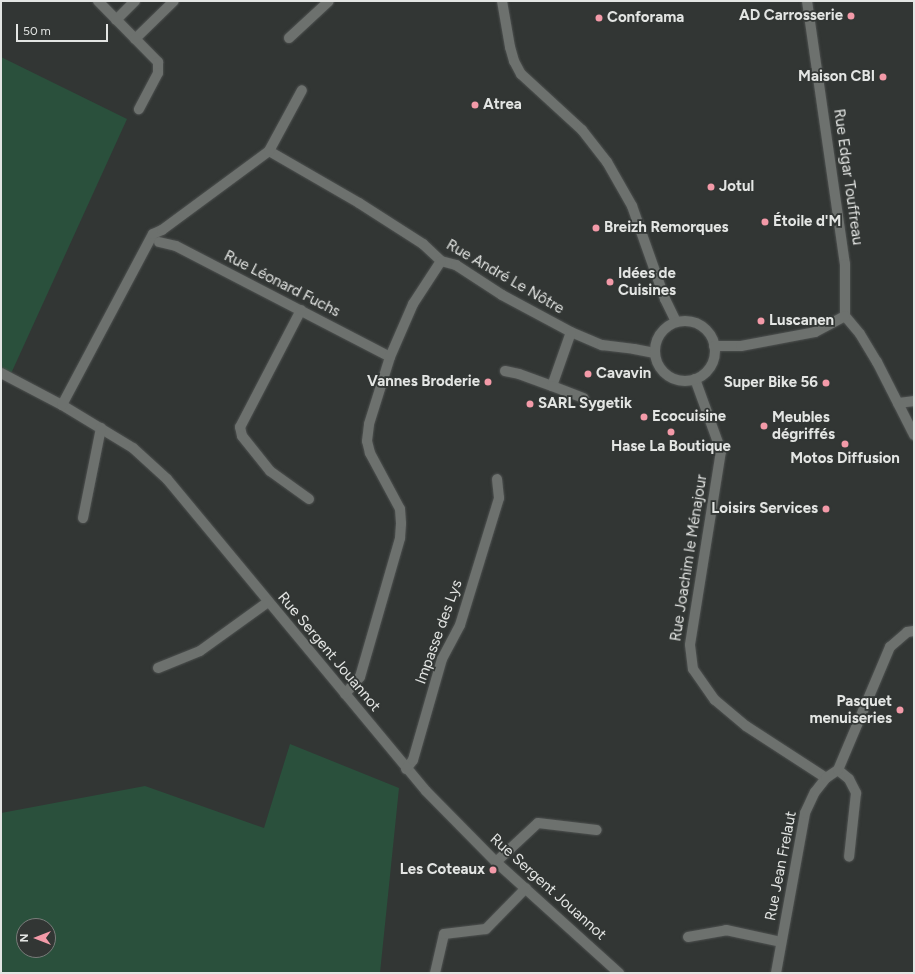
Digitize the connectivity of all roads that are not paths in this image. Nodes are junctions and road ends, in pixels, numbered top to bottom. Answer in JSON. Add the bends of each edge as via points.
{"nodes":[{"id":1,"x":98,"y":1,"type":"edge"},
{"id":2,"x":135,"y":1,"type":"edge"},
{"id":3,"x":174,"y":1,"type":"edge"},
{"id":4,"x":329,"y":1,"type":"edge"},
{"id":5,"x":502,"y":1,"type":"edge"},
{"id":6,"x":807,"y":1,"type":"edge"},
{"id":7,"x":116,"y":20,"type":"junction"},
{"id":8,"x":289,"y":38,"type":"dead end"},
{"id":9,"x":135,"y":40,"type":"junction"},
{"id":10,"x":302,"y":90,"type":"dead end"},
{"id":11,"x":139,"y":109,"type":"dead end"},
{"id":12,"x":269,"y":151,"type":"junction"},
{"id":13,"x":162,"y":230,"type":"junction"},
{"id":14,"x":159,"y":242,"type":"junction"},
{"id":15,"x":147,"y":247,"type":"junction"},
{"id":16,"x":441,"y":261,"type":"junction"},
{"id":17,"x":301,"y":310,"type":"junction"},
{"id":18,"x":846,"y":316,"type":"junction"},
{"id":19,"x":676,"y":322,"type":"junction"},
{"id":20,"x":570,"y":332,"type":"junction"},
{"id":21,"x":714,"y":346,"type":"junction"},
{"id":22,"x":654,"y":353,"type":"junction"},
{"id":23,"x":390,"y":357,"type":"junction"},
{"id":24,"x":505,"y":371,"type":"dead end"},
{"id":25,"x":1,"y":373,"type":"edge"},
{"id":26,"x":695,"y":379,"type":"junction"},
{"id":27,"x":552,"y":386,"type":"junction"},
{"id":28,"x":584,"y":398,"type":"dead end"},
{"id":29,"x":914,"y":401,"type":"edge"},
{"id":30,"x":898,"y":403,"type":"junction"},
{"id":31,"x":62,"y":405,"type":"junction"},
{"id":32,"x":101,"y":428,"type":"junction"},
{"id":33,"x":914,"y":435,"type":"edge"},
{"id":34,"x":497,"y":479,"type":"dead end"},
{"id":35,"x":309,"y":498,"type":"dead end"},
{"id":36,"x":84,"y":518,"type":"dead end"},
{"id":37,"x":268,"y":602,"type":"junction"},
{"id":38,"x":914,"y":631,"type":"edge"},
{"id":39,"x":158,"y":668,"type":"dead end"},
{"id":40,"x":345,"y":694,"type":"junction"},
{"id":41,"x":406,"y":769,"type":"junction"},
{"id":42,"x":838,"y":770,"type":"junction"},
{"id":43,"x":826,"y":778,"type":"junction"},
{"id":44,"x":597,"y":830,"type":"dead end"},
{"id":45,"x":849,"y":857,"type":"dead end"},
{"id":46,"x":496,"y":862,"type":"junction"},
{"id":47,"x":526,"y":888,"type":"junction"},
{"id":48,"x":688,"y":937,"type":"dead end"},
{"id":49,"x":781,"y":942,"type":"junction"},
{"id":50,"x":435,"y":973,"type":"edge"},
{"id":51,"x":619,"y":973,"type":"edge"},
{"id":52,"x":776,"y":973,"type":"edge"}],
"edges":[{"from":1,"to":7,"type":"street"},
{"from":2,"to":7,"type":"street"},
{"from":3,"to":9,"type":"street"},
{"from":4,"to":8,"type":"street"},
{"from":5,"to":19,"type":"street","via":[[514,61],[522,74],[582,130],[607,162],[632,206],[665,299]]},
{"from":6,"to":18,"type":"street","name":"Rue Edgar Touffreau","via":[[845,264]]},
{"from":7,"to":9,"type":"street"},
{"from":9,"to":11,"type":"street","via":[[158,62],[158,74]]},
{"from":10,"to":12,"type":"street"},
{"from":12,"to":13,"type":"street"},
{"from":12,"to":16,"type":"street","name":"Rue André Le Nôtre","via":[[359,203],[423,244]]},
{"from":13,"to":14,"type":"street"},
{"from":13,"to":15,"type":"street","via":[[153,234]]},
{"from":14,"to":15,"type":"street"},
{"from":14,"to":17,"type":"street","name":"Rue Léonard Fuchs","via":[[176,246]]},
{"from":15,"to":31,"type":"street"},
{"from":16,"to":20,"type":"street","name":"Rue André Le Nôtre","via":[[456,266],[502,295]]},
{"from":16,"to":23,"type":"street","via":[[413,304]]},
{"from":17,"to":23,"type":"street","name":"Rue Léonard Fuchs"},
{"from":17,"to":35,"type":"street","via":[[240,427],[242,436],[270,471]]},
{"from":18,"to":21,"type":"street","via":[[815,332],[741,346]]},
{"from":18,"to":30,"type":"street","via":[[877,362]]},
{"from":19,"to":21,"type":"street","via":[[686,320],[701,326],[711,336]]},
{"from":19,"to":22,"type":"street","via":[[667,326],[660,334]]},
{"from":20,"to":22,"type":"street","name":"Rue André Le Nôtre","via":[[602,345]]},
{"from":20,"to":27,"type":"street"},
{"from":21,"to":26,"type":"street","via":[[711,366]]},
{"from":22,"to":26,"type":"street","via":[[662,370],[668,376],[686,381]]},
{"from":23,"to":40,"type":"street","via":[[369,424],[367,441],[370,453],[400,509],[400,538],[360,677]]},
{"from":24,"to":27,"type":"street"},
{"from":25,"to":31,"type":"street","name":"Rue Sergent Jouannot"},
{"from":26,"to":43,"type":"street","name":"Rue Joachim le Ménajour","via":[[721,450],[690,645],[693,669],[715,700],[746,726]]},
{"from":27,"to":28,"type":"street"},
{"from":29,"to":30,"type":"street"},
{"from":30,"to":33,"type":"street"},
{"from":31,"to":32,"type":"street","name":"Rue Sergent Jouannot"},
{"from":32,"to":36,"type":"street"},
{"from":32,"to":37,"type":"street","name":"Rue Sergent Jouannot","via":[[133,448],[167,478]]},
{"from":34,"to":41,"type":"street","name":"Impasse des Lys","via":[[499,498],[460,625],[442,659],[413,760]]},
{"from":37,"to":39,"type":"street","via":[[200,651]]},
{"from":37,"to":40,"type":"street","name":"Rue Sergent Jouannot"},
{"from":38,"to":42,"type":"street","via":[[907,632],[890,648]]},
{"from":40,"to":41,"type":"street","name":"Rue Sergent Jouannot"},
{"from":41,"to":46,"type":"street","name":"Rue Sergent Jouannot"},
{"from":42,"to":43,"type":"street","name":"Rue Jean Frelaut"},
{"from":42,"to":45,"type":"street","via":[[849,779],[856,793]]},
{"from":43,"to":49,"type":"street","name":"Rue Jean Frelaut","via":[[815,792],[805,813]]},
{"from":44,"to":46,"type":"street","via":[[538,823]]},
{"from":46,"to":47,"type":"street","name":"Rue Sergent Jouannot"},
{"from":47,"to":50,"type":"street","via":[[486,929],[444,934]]},
{"from":47,"to":51,"type":"street","name":"Rue Sergent Jouannot"},
{"from":48,"to":49,"type":"street","via":[[726,930]]},
{"from":49,"to":52,"type":"street","name":"Rue Jean Frelaut"}]}
